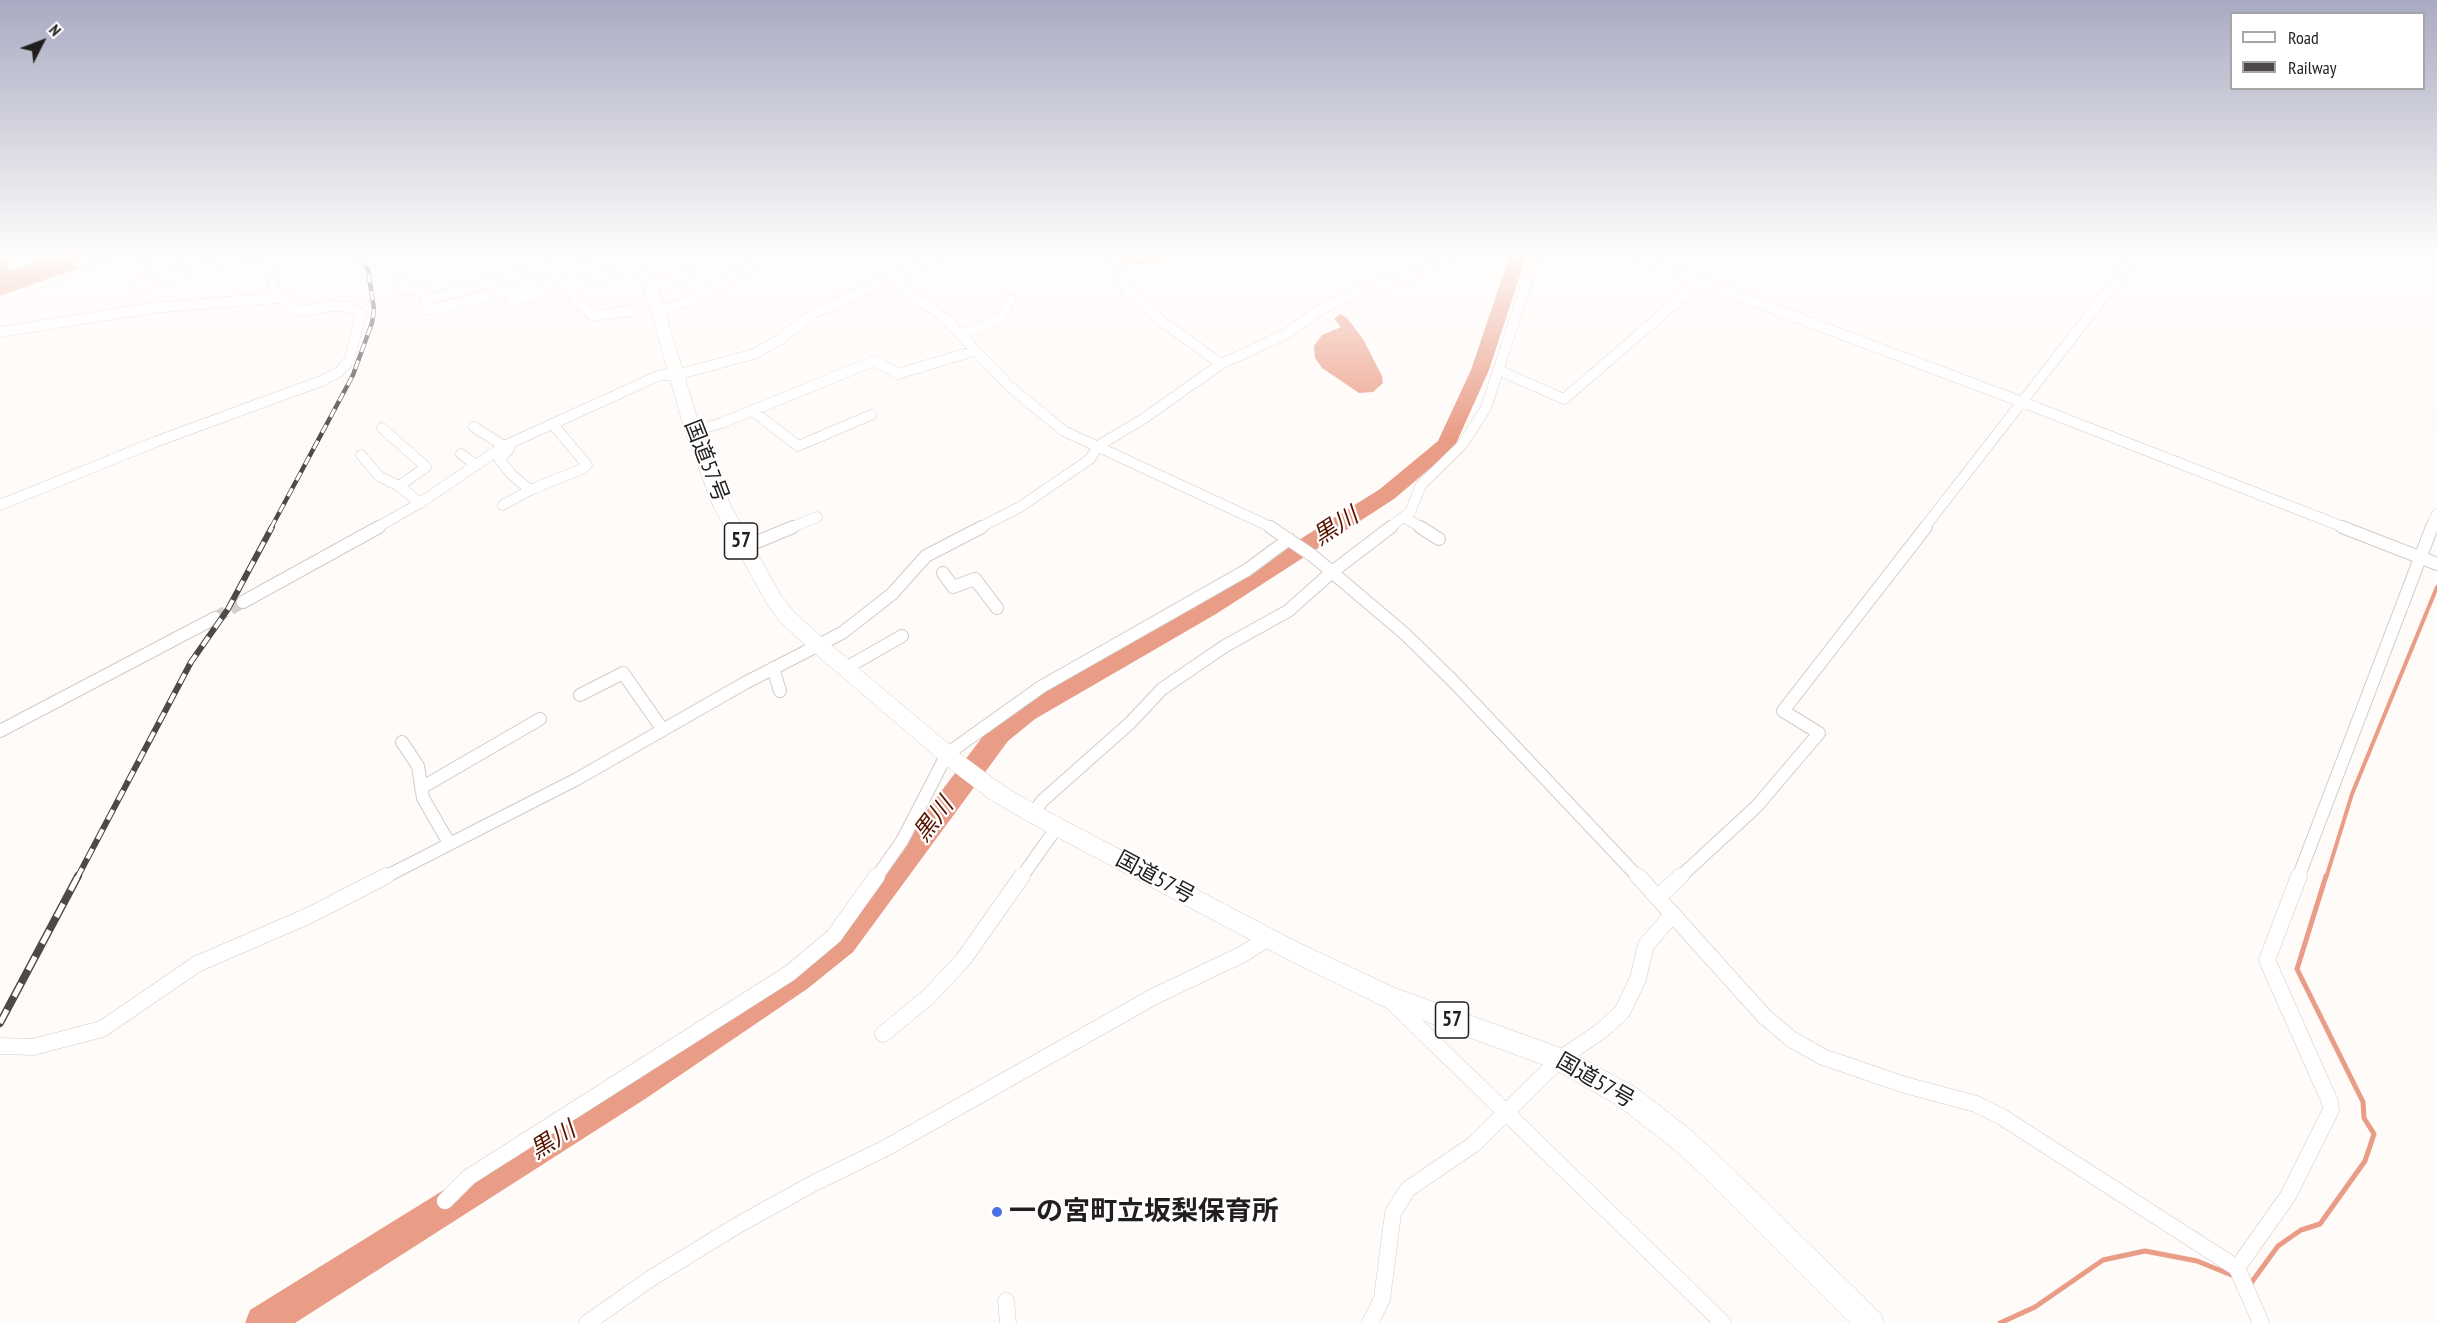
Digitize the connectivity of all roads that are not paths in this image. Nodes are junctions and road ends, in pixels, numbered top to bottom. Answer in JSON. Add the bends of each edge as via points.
{"nodes":[{"id":1,"x":103,"y":316,"type":"edge"},
{"id":2,"x":361,"y":316,"type":"edge"},
{"id":3,"x":659,"y":316,"type":"edge"},
{"id":4,"x":810,"y":316,"type":"edge"},
{"id":5,"x":942,"y":316,"type":"edge"},
{"id":6,"x":1002,"y":316,"type":"edge"},
{"id":7,"x":1155,"y":316,"type":"edge"},
{"id":8,"x":1311,"y":316,"type":"edge"},
{"id":9,"x":1516,"y":316,"type":"edge"},
{"id":10,"x":1661,"y":316,"type":"edge"},
{"id":11,"x":1793,"y":316,"type":"edge"},
{"id":12,"x":2090,"y":316,"type":"edge"},
{"id":13,"x":0,"y":332,"type":"edge"},
{"id":14,"x":960,"y":335,"type":"junction"},
{"id":15,"x":974,"y":351,"type":"junction"},
{"id":16,"x":1221,"y":364,"type":"junction"},
{"id":17,"x":1498,"y":370,"type":"junction"},
{"id":18,"x":676,"y":375,"type":"junction"},
{"id":19,"x":622,"y":392,"type":"junction"},
{"id":20,"x":2022,"y":402,"type":"junction"},
{"id":21,"x":753,"y":411,"type":"junction"},
{"id":22,"x":871,"y":415,"type":"dead end"},
{"id":23,"x":474,"y":427,"type":"dead end"},
{"id":24,"x":382,"y":428,"type":"dead end"},
{"id":25,"x":556,"y":428,"type":"junction"},
{"id":26,"x":693,"y":431,"type":"junction"},
{"id":27,"x":1098,"y":446,"type":"junction"},
{"id":28,"x":504,"y":447,"type":"junction"},
{"id":29,"x":461,"y":454,"type":"dead end"},
{"id":30,"x":361,"y":455,"type":"dead end"},
{"id":31,"x":475,"y":464,"type":"junction"},
{"id":32,"x":399,"y":486,"type":"junction"},
{"id":33,"x":530,"y":490,"type":"junction"},
{"id":34,"x":420,"y":503,"type":"junction"},
{"id":35,"x":0,"y":505,"type":"edge"},
{"id":36,"x":503,"y":505,"type":"dead end"},
{"id":37,"x":2437,"y":514,"type":"edge"},
{"id":38,"x":817,"y":517,"type":"dead end"},
{"id":39,"x":1404,"y":517,"type":"junction"},
{"id":40,"x":1437,"y":534,"type":"dead end"},
{"id":41,"x":1289,"y":539,"type":"junction"},
{"id":42,"x":745,"y":547,"type":"junction"},
{"id":43,"x":2421,"y":558,"type":"junction"},
{"id":44,"x":2437,"y":564,"type":"edge"},
{"id":45,"x":1332,"y":572,"type":"junction"},
{"id":46,"x":943,"y":573,"type":"dead end"},
{"id":47,"x":243,"y":602,"type":"tunnel mouth"},
{"id":48,"x":997,"y":608,"type":"dead end"},
{"id":49,"x":215,"y":618,"type":"tunnel mouth"},
{"id":50,"x":902,"y":636,"type":"dead end"},
{"id":51,"x":818,"y":645,"type":"junction"},
{"id":52,"x":773,"y":668,"type":"junction"},
{"id":53,"x":846,"y":668,"type":"junction"},
{"id":54,"x":780,"y":691,"type":"dead end"},
{"id":55,"x":580,"y":695,"type":"dead end"},
{"id":56,"x":540,"y":719,"type":"dead end"},
{"id":57,"x":663,"y":730,"type":"junction"},
{"id":58,"x":0,"y":731,"type":"edge"},
{"id":59,"x":402,"y":742,"type":"dead end"},
{"id":60,"x":952,"y":758,"type":"junction"},
{"id":61,"x":421,"y":788,"type":"junction"},
{"id":62,"x":1033,"y":814,"type":"junction"},
{"id":63,"x":1057,"y":827,"type":"junction"},
{"id":64,"x":449,"y":843,"type":"junction"},
{"id":65,"x":1658,"y":897,"type":"junction"},
{"id":66,"x":1673,"y":914,"type":"junction"},
{"id":67,"x":1268,"y":938,"type":"junction"},
{"id":68,"x":1387,"y":996,"type":"junction"},
{"id":69,"x":883,"y":1034,"type":"dead end"},
{"id":70,"x":0,"y":1046,"type":"edge"},
{"id":71,"x":1560,"y":1059,"type":"junction"},
{"id":72,"x":1506,"y":1111,"type":"junction"},
{"id":73,"x":445,"y":1201,"type":"dead end"},
{"id":74,"x":2237,"y":1268,"type":"junction"},
{"id":75,"x":1006,"y":1301,"type":"dead end"},
{"id":76,"x":587,"y":1323,"type":"edge"},
{"id":77,"x":1008,"y":1323,"type":"edge"},
{"id":78,"x":1370,"y":1323,"type":"edge"},
{"id":79,"x":1723,"y":1323,"type":"edge"},
{"id":80,"x":1870,"y":1323,"type":"edge"},
{"id":81,"x":2261,"y":1323,"type":"edge"}],
"edges":[{"from":1,"to":13,"type":"street"},
{"from":2,"to":35,"type":"street","via":[[349,361],[339,372]]},
{"from":3,"to":18,"type":"highway","name":"国道57号","number":"57"},
{"from":4,"to":18,"type":"street","via":[[754,354]]},
{"from":5,"to":14,"type":"street"},
{"from":6,"to":14,"type":"street"},
{"from":7,"to":16,"type":"street"},
{"from":8,"to":16,"type":"street","via":[[1286,334]]},
{"from":9,"to":17,"type":"street"},
{"from":10,"to":17,"type":"street","via":[[1564,399]]},
{"from":11,"to":20,"type":"street"},
{"from":12,"to":20,"type":"street"},
{"from":14,"to":15,"type":"street"},
{"from":15,"to":21,"type":"street","via":[[898,374],[874,361]]},
{"from":15,"to":27,"type":"street","via":[[1037,411],[1064,431]]},
{"from":16,"to":27,"type":"street"},
{"from":17,"to":39,"type":"street","via":[[1486,408],[1462,445],[1421,485]]},
{"from":18,"to":19,"type":"street","via":[[660,375]]},
{"from":18,"to":26,"type":"highway","name":"国道57号","number":"57"},
{"from":19,"to":25,"type":"street"},
{"from":19,"to":28,"type":"street"},
{"from":20,"to":43,"type":"street"},
{"from":20,"to":65,"type":"street","via":[[1783,711],[1819,733],[1757,806]]},
{"from":21,"to":22,"type":"street","via":[[798,446]]},
{"from":21,"to":26,"type":"street"},
{"from":23,"to":28,"type":"street"},
{"from":24,"to":32,"type":"street","via":[[426,467]]},
{"from":25,"to":33,"type":"street","via":[[505,451],[499,459]]},
{"from":25,"to":33,"type":"street","via":[[587,465]]},
{"from":26,"to":42,"type":"highway","name":"国道57号","number":"57","via":[[722,506]]},
{"from":27,"to":41,"type":"street","via":[[1245,513]]},
{"from":27,"to":51,"type":"street","via":[[1090,459],[1020,507],[926,556],[892,594],[842,633]]},
{"from":28,"to":31,"type":"street"},
{"from":29,"to":31,"type":"street"},
{"from":30,"to":32,"type":"street","via":[[379,476]]},
{"from":31,"to":34,"type":"street"},
{"from":32,"to":34,"type":"street"},
{"from":33,"to":36,"type":"street"},
{"from":34,"to":47,"type":"street"},
{"from":37,"to":43,"type":"street"},
{"from":38,"to":42,"type":"street"},
{"from":39,"to":40,"type":"street"},
{"from":39,"to":45,"type":"street"},
{"from":41,"to":45,"type":"street"},
{"from":41,"to":60,"type":"street","via":[[1247,570],[1041,687]]},
{"from":42,"to":51,"type":"highway","name":"国道57号","number":"57","via":[[787,617]]},
{"from":43,"to":44,"type":"street"},
{"from":43,"to":74,"type":"street","via":[[2267,960],[2331,1110],[2288,1196]]},
{"from":45,"to":62,"type":"street","via":[[1288,611],[1225,646],[1162,689],[1122,731],[1042,801]]},
{"from":45,"to":65,"type":"street","via":[[1416,644]]},
{"from":46,"to":48,"type":"street","via":[[953,587],[975,579]]},
{"from":49,"to":58,"type":"street"},
{"from":50,"to":53,"type":"street"},
{"from":51,"to":52,"type":"street"},
{"from":51,"to":53,"type":"highway","name":"国道57号","number":"57"},
{"from":52,"to":54,"type":"street"},
{"from":52,"to":57,"type":"street"},
{"from":53,"to":60,"type":"highway","name":"国道57号","number":"57"},
{"from":55,"to":57,"type":"street","via":[[623,673]]},
{"from":56,"to":61,"type":"street"},
{"from":57,"to":64,"type":"street","via":[[577,779]]},
{"from":59,"to":61,"type":"street","via":[[418,766]]},
{"from":60,"to":62,"type":"highway","name":"国道57号","number":"57","via":[[984,784]]},
{"from":60,"to":73,"type":"street","via":[[902,841],[834,936],[815,953],[790,973],[470,1177]]},
{"from":61,"to":64,"type":"street"},
{"from":62,"to":63,"type":"highway","name":"国道57号","number":"57"},
{"from":63,"to":67,"type":"highway","name":"国道57号","number":"57"},
{"from":63,"to":69,"type":"street","via":[[963,960],[927,998]]},
{"from":64,"to":70,"type":"street","via":[[308,916],[197,964],[102,1029],[33,1047]]},
{"from":65,"to":66,"type":"street"},
{"from":66,"to":71,"type":"street","via":[[1646,945],[1638,979],[1622,1012]]},
{"from":66,"to":74,"type":"street","via":[[1764,1016],[1807,1050],[1905,1085],[1976,1104]]},
{"from":67,"to":68,"type":"highway","name":"国道57号","number":"57"},
{"from":67,"to":76,"type":"street","via":[[738,1225]]},
{"from":68,"to":71,"type":"highway","name":"国道57号","number":"57"},
{"from":68,"to":72,"type":"street"},
{"from":71,"to":72,"type":"street"},
{"from":71,"to":80,"type":"highway","name":"国道57号","number":"57","via":[[1626,1096],[1678,1136]]},
{"from":72,"to":78,"type":"street","via":[[1474,1144],[1408,1189],[1394,1213],[1382,1299]]},
{"from":72,"to":79,"type":"street"},
{"from":74,"to":81,"type":"street"},
{"from":75,"to":77,"type":"street"}]}
